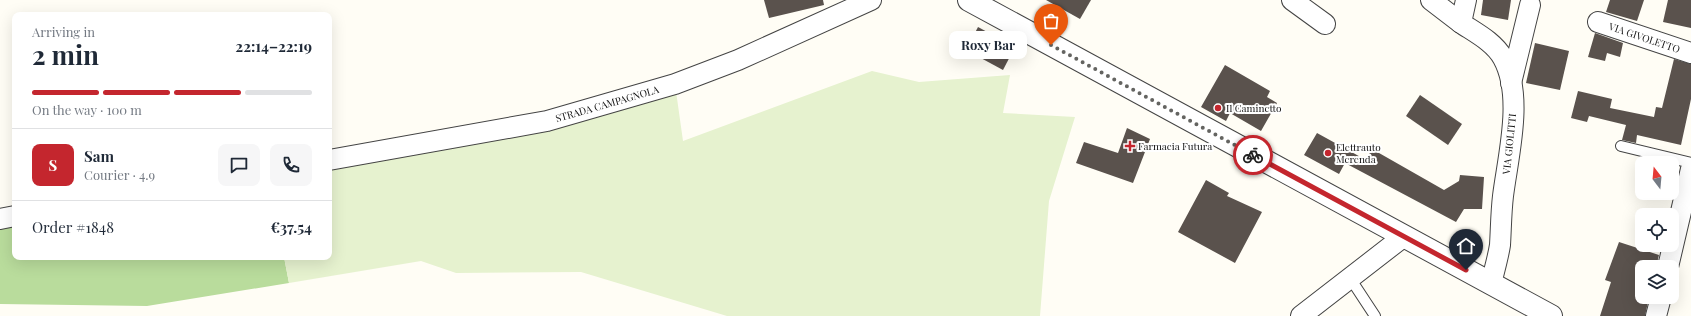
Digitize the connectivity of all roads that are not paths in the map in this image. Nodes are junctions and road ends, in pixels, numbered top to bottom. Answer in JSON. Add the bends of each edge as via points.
{"nodes":[{"id":1,"x":871,"y":0,"type":"edge"},
{"id":2,"x":1292,"y":0,"type":"edge"},
{"id":3,"x":1431,"y":0,"type":"edge"},
{"id":4,"x":1466,"y":0,"type":"edge"},
{"id":5,"x":973,"y":1,"type":"edge"},
{"id":6,"x":1530,"y":6,"type":"dead end"},
{"id":7,"x":1598,"y":22,"type":"dead end"},
{"id":8,"x":1461,"y":23,"type":"junction"},
{"id":9,"x":1325,"y":24,"type":"dead end"},
{"id":10,"x":1691,"y":52,"type":"edge"},
{"id":11,"x":1510,"y":84,"type":"junction"},
{"id":12,"x":1621,"y":146,"type":"dead end"},
{"id":13,"x":332,"y":159,"type":"edge"},
{"id":14,"x":1691,"y":163,"type":"edge"},
{"id":15,"x":1691,"y":169,"type":"edge"},
{"id":16,"x":1687,"y":205,"type":"edge"},
{"id":17,"x":12,"y":217,"type":"edge"},
{"id":18,"x":0,"y":219,"type":"edge"},
{"id":19,"x":1403,"y":237,"type":"junction"},
{"id":20,"x":1670,"y":260,"type":"edge"},
{"id":21,"x":1350,"y":278,"type":"junction"},
{"id":22,"x":1491,"y":284,"type":"junction"},
{"id":23,"x":1659,"y":304,"type":"edge"},
{"id":24,"x":1301,"y":316,"type":"edge"},
{"id":25,"x":1375,"y":316,"type":"edge"},
{"id":26,"x":1551,"y":316,"type":"edge"},
{"id":27,"x":1656,"y":316,"type":"edge"}],
"edges":[{"from":1,"to":13,"type":"street","name":"STRADA CAMPAGNOLA","via":[[738,60],[675,84],[547,121]]},
{"from":2,"to":9,"type":"street"},
{"from":3,"to":8,"type":"street","name":"VIA GIOLITTI"},
{"from":4,"to":8,"type":"street"},
{"from":5,"to":19,"type":"street"},
{"from":6,"to":11,"type":"street"},
{"from":7,"to":10,"type":"street","name":"VIA GIVOLETTO"},
{"from":8,"to":11,"type":"street","name":"VIA GIOLITTI","via":[[1492,44],[1502,58]]},
{"from":11,"to":22,"type":"street","name":"VIA GIOLITTI","via":[[1513,130],[1503,198],[1500,247]]},
{"from":12,"to":14,"type":"lane"},
{"from":15,"to":16,"type":"street"},
{"from":16,"to":20,"type":"street"},
{"from":17,"to":18,"type":"street"},
{"from":19,"to":21,"type":"street"},
{"from":19,"to":22,"type":"street"},
{"from":21,"to":24,"type":"street"},
{"from":21,"to":25,"type":"lane"},
{"from":22,"to":26,"type":"street"},
{"from":23,"to":27,"type":"street"}]}
